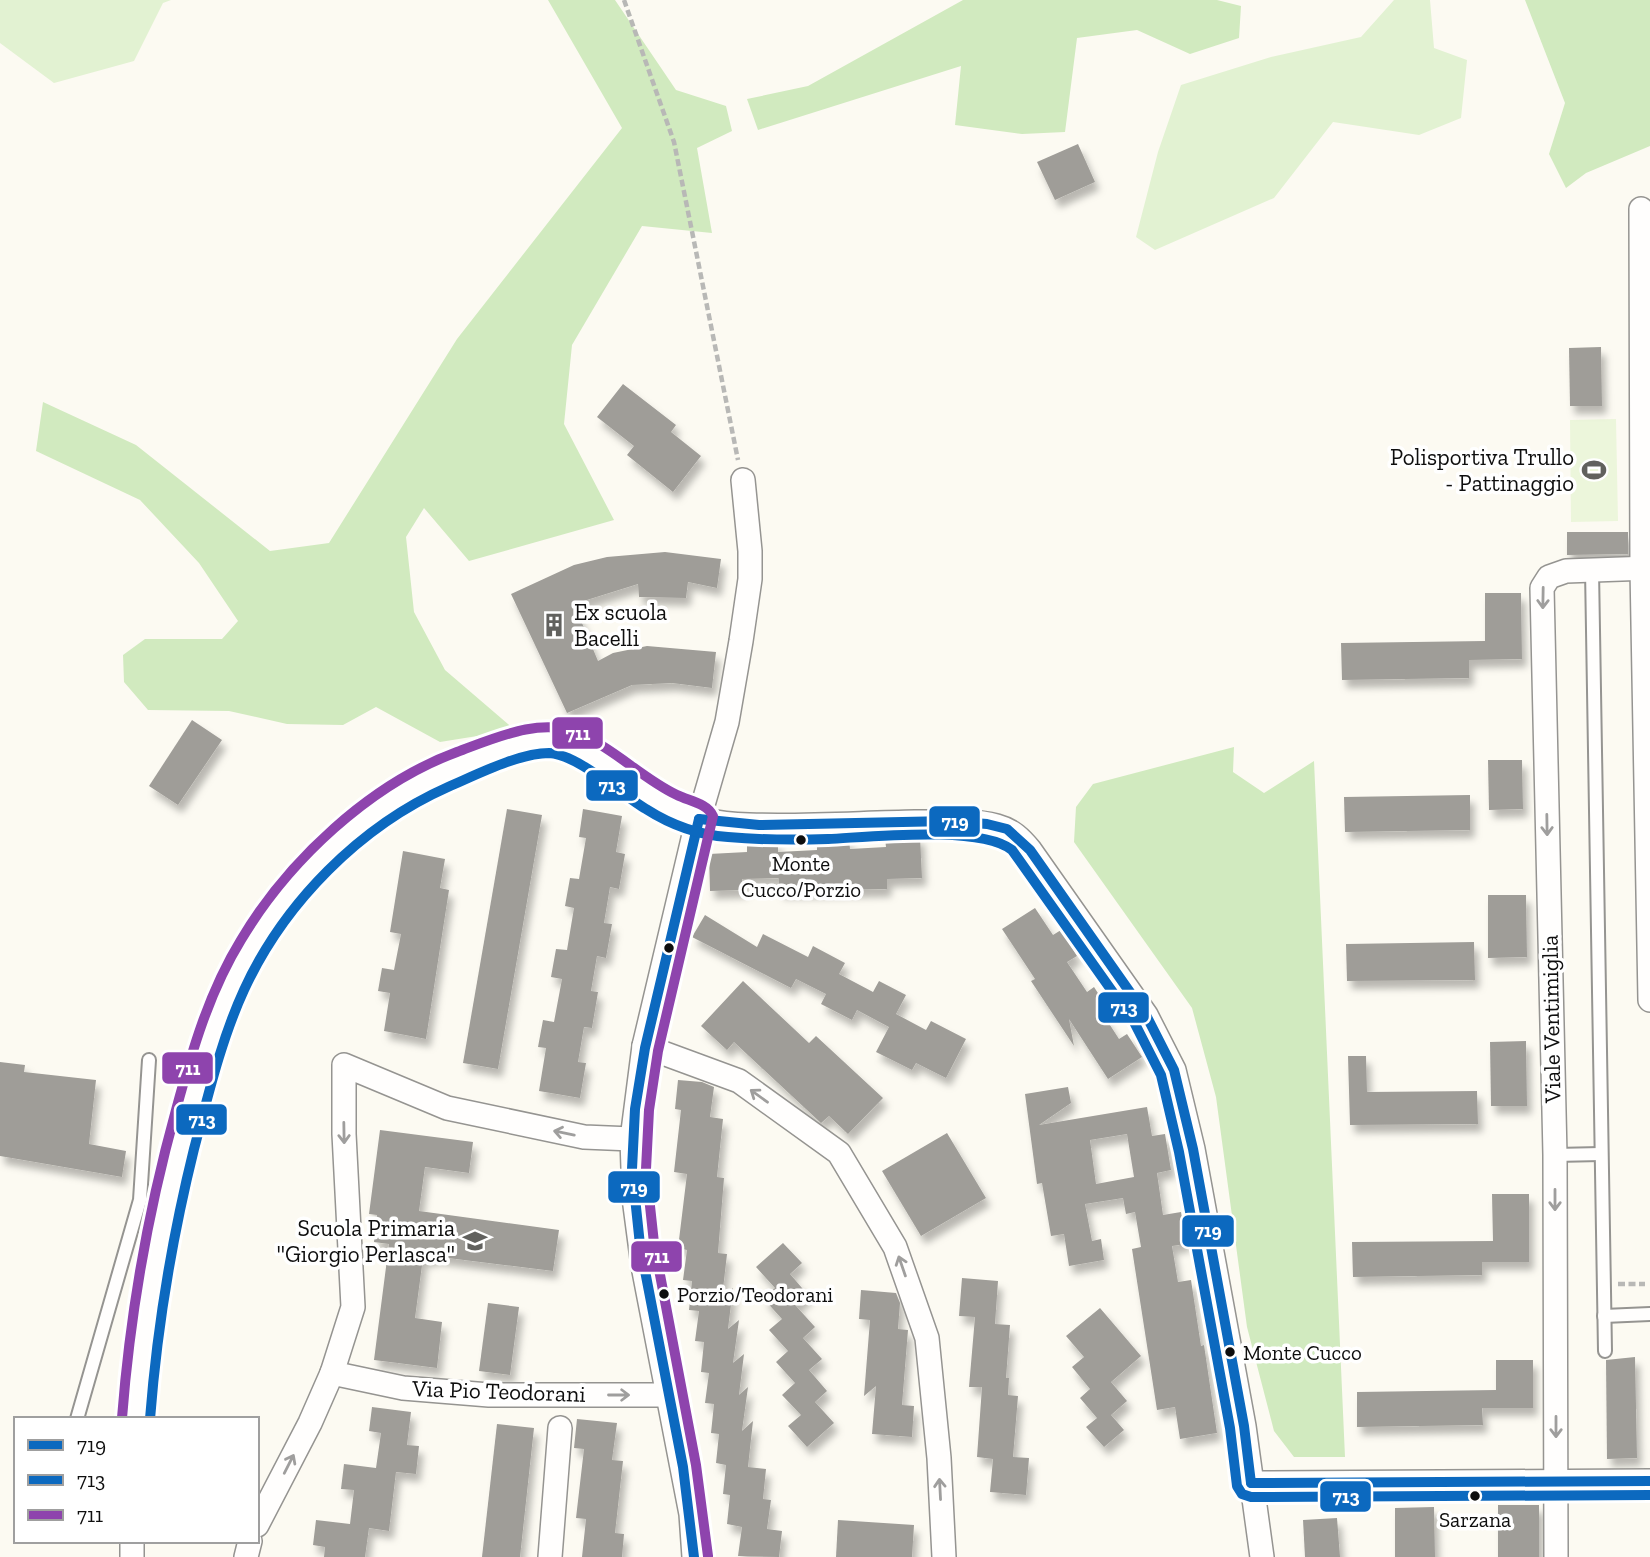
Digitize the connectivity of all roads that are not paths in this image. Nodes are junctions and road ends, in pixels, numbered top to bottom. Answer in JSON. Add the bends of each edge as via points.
{"nodes":[{"id":1,"x":1641,"y":209,"type":"dead end"},
{"id":2,"x":743,"y":486,"type":"road end"},
{"id":3,"x":1646,"y":569,"type":"edge"},
{"id":4,"x":1592,"y":570,"type":"junction"},
{"id":5,"x":699,"y":819,"type":"junction"},
{"id":6,"x":1649,"y":873,"type":"edge"},
{"id":7,"x":1650,"y":1000,"type":"edge"},
{"id":8,"x":644,"y":1046,"type":"junction"},
{"id":9,"x":149,"y":1060,"type":"dead end"},
{"id":10,"x":632,"y":1139,"type":"junction"},
{"id":11,"x":1601,"y":1154,"type":"junction"},
{"id":12,"x":1555,"y":1155,"type":"junction"},
{"id":13,"x":1650,"y":1314,"type":"edge"},
{"id":14,"x":1604,"y":1316,"type":"junction"},
{"id":15,"x":1605,"y":1351,"type":"dead end"},
{"id":16,"x":332,"y":1373,"type":"junction"},
{"id":17,"x":668,"y":1395,"type":"junction"},
{"id":18,"x":78,"y":1417,"type":"edge"},
{"id":19,"x":136,"y":1417,"type":"edge"},
{"id":20,"x":559,"y":1428,"type":"dead end"},
{"id":21,"x":1650,"y":1481,"type":"edge"},
{"id":22,"x":1251,"y":1483,"type":"junction"},
{"id":23,"x":1556,"y":1483,"type":"junction"},
{"id":24,"x":259,"y":1521,"type":"edge"},
{"id":25,"x":550,"y":1557,"type":"edge"},
{"id":26,"x":694,"y":1557,"type":"edge"},
{"id":27,"x":944,"y":1557,"type":"edge"},
{"id":28,"x":1262,"y":1557,"type":"edge"},
{"id":29,"x":1556,"y":1557,"type":"edge"}],
"edges":[{"from":1,"to":3,"type":"street"},
{"from":2,"to":5,"type":"street","via":[[750,579],[727,722]]},
{"from":3,"to":4,"type":"street","name":"Viale Ventimiglia"},
{"from":3,"to":6,"type":"street"},
{"from":4,"to":11,"type":"lane"},
{"from":4,"to":12,"type":"street","name":"Viale Ventimiglia","one_way":true,"via":[[1559,572],[1542,588]]},
{"from":5,"to":8,"type":"street"},
{"from":5,"to":19,"type":"street","via":[[666,805],[575,747],[547,739],[427,780],[383,808],[305,875],[240,966],[204,1061],[155,1264]]},
{"from":5,"to":22,"type":"street","via":[[759,825],[988,824],[1007,829],[1030,850],[1146,1014],[1174,1070],[1193,1149]]},
{"from":6,"to":7,"type":"street"},
{"from":8,"to":10,"type":"street"},
{"from":27,"to":8,"type":"street","one_way":true,"via":[[927,1338],[895,1247],[839,1153],[739,1082]]},
{"from":9,"to":18,"type":"lane","via":[[140,1200]]},
{"from":10,"to":16,"type":"street","one_way":true,"via":[[584,1137],[447,1108],[344,1065],[353,1307]]},
{"from":10,"to":17,"type":"street","via":[[643,1266]]},
{"from":11,"to":12,"type":"lane"},
{"from":11,"to":14,"type":"lane"},
{"from":12,"to":23,"type":"street","name":"Viale Ventimiglia","one_way":true},
{"from":13,"to":14,"type":"lane"},
{"from":14,"to":15,"type":"lane"},
{"from":16,"to":17,"type":"street","name":"Via Pio Teodorani","one_way":true,"via":[[403,1388],[489,1395]]},
{"from":24,"to":16,"type":"street","one_way":true},
{"from":17,"to":26,"type":"street","via":[[691,1514]]},
{"from":20,"to":25,"type":"street"},
{"from":21,"to":23,"type":"street"},
{"from":22,"to":23,"type":"street"},
{"from":22,"to":28,"type":"street"},
{"from":23,"to":29,"type":"street","name":"Viale Ventimiglia"}]}
